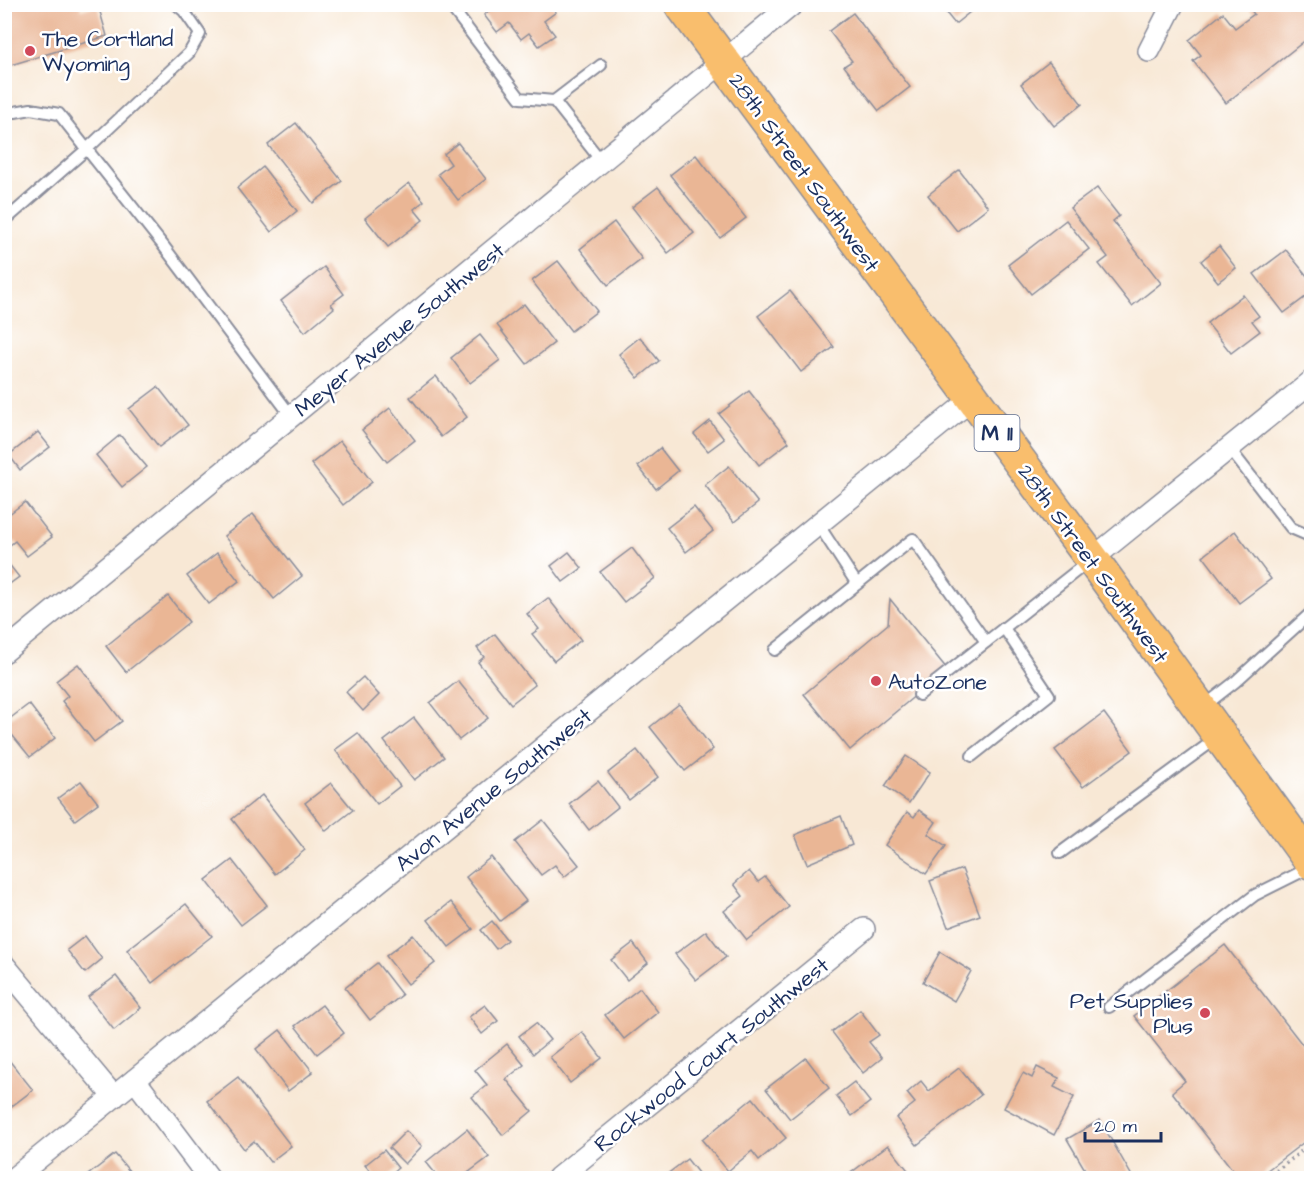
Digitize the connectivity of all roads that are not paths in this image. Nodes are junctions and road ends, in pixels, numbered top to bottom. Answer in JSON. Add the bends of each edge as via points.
{"nodes":[{"id":1,"x":176,"y":4,"type":"edge"},
{"id":2,"x":449,"y":4,"type":"edge"},
{"id":3,"x":681,"y":4,"type":"edge"},
{"id":4,"x":793,"y":4,"type":"edge"},
{"id":5,"x":1173,"y":4,"type":"edge"},
{"id":6,"x":1149,"y":51,"type":"dead end"},
{"id":7,"x":723,"y":62,"type":"junction"},
{"id":8,"x":601,"y":65,"type":"dead end"},
{"id":9,"x":554,"y":100,"type":"junction"},
{"id":10,"x":15,"y":112,"type":"dead end"},
{"id":11,"x":88,"y":148,"type":"junction"},
{"id":12,"x":602,"y":162,"type":"junction"},
{"id":13,"x":6,"y":218,"type":"edge"},
{"id":14,"x":1311,"y":381,"type":"edge"},
{"id":15,"x":972,"y":399,"type":"junction"},
{"id":16,"x":292,"y":417,"type":"junction"},
{"id":17,"x":1229,"y":448,"type":"junction"},
{"id":18,"x":818,"y":524,"type":"junction"},
{"id":19,"x":1311,"y":537,"type":"edge"},
{"id":20,"x":1092,"y":559,"type":"junction"},
{"id":21,"x":857,"y":584,"type":"junction"},
{"id":22,"x":1311,"y":612,"type":"edge"},
{"id":23,"x":1004,"y":628,"type":"junction"},
{"id":24,"x":986,"y":642,"type":"junction"},
{"id":25,"x":775,"y":650,"type":"dead end"},
{"id":26,"x":4,"y":652,"type":"edge"},
{"id":27,"x":919,"y":695,"type":"dead end"},
{"id":28,"x":1201,"y":709,"type":"junction"},
{"id":29,"x":1220,"y":736,"type":"junction"},
{"id":30,"x":972,"y":756,"type":"dead end"},
{"id":31,"x":1060,"y":854,"type":"dead end"},
{"id":32,"x":1311,"y":865,"type":"edge"},
{"id":33,"x":864,"y":929,"type":"dead end"},
{"id":34,"x":4,"y":965,"type":"edge"},
{"id":35,"x":1109,"y":1007,"type":"dead end"},
{"id":36,"x":135,"y":1080,"type":"junction"},
{"id":37,"x":114,"y":1097,"type":"junction"},
{"id":38,"x":14,"y":1179,"type":"edge"},
{"id":39,"x":209,"y":1179,"type":"edge"},
{"id":40,"x":558,"y":1179,"type":"edge"}],
"edges":[{"from":1,"to":11,"type":"lane","via":[[200,34],[189,53]]},
{"from":2,"to":9,"type":"lane","via":[[520,98]]},
{"from":3,"to":7,"type":"main road","name":"28th Street Southwest","number":"M 11"},
{"from":4,"to":7,"type":"street","name":"Meyer Avenue Southwest"},
{"from":5,"to":6,"type":"street"},
{"from":7,"to":12,"type":"street","name":"Meyer Avenue Southwest"},
{"from":7,"to":15,"type":"main road","name":"28th Street Southwest","number":"M 11"},
{"from":8,"to":9,"type":"lane"},
{"from":9,"to":12,"type":"lane"},
{"from":10,"to":11,"type":"lane","via":[[31,109],[59,114]]},
{"from":11,"to":13,"type":"lane"},
{"from":11,"to":16,"type":"lane"},
{"from":12,"to":16,"type":"street","name":"Meyer Avenue Southwest"},
{"from":14,"to":17,"type":"street"},
{"from":15,"to":18,"type":"street","name":"Avon Avenue Southwest"},
{"from":15,"to":20,"type":"main road","name":"28th Street Southwest","number":"M 11"},
{"from":16,"to":26,"type":"street","name":"Meyer Avenue Southwest"},
{"from":17,"to":19,"type":"lane","via":[[1291,528]]},
{"from":17,"to":20,"type":"street"},
{"from":18,"to":21,"type":"lane"},
{"from":18,"to":36,"type":"street","name":"Avon Avenue Southwest"},
{"from":20,"to":23,"type":"lane"},
{"from":20,"to":28,"type":"main road","name":"28th Street Southwest","number":"M 11"},
{"from":21,"to":24,"type":"lane","via":[[913,538]]},
{"from":21,"to":25,"type":"lane"},
{"from":22,"to":28,"type":"lane"},
{"from":23,"to":24,"type":"lane"},
{"from":23,"to":30,"type":"lane","via":[[1049,695]]},
{"from":24,"to":27,"type":"lane"},
{"from":28,"to":29,"type":"main road","name":"28th Street Southwest","number":"M 11"},
{"from":29,"to":31,"type":"lane"},
{"from":29,"to":32,"type":"main road","name":"28th Street Southwest","number":"M 11"},
{"from":32,"to":35,"type":"lane","via":[[1256,895]]},
{"from":33,"to":40,"type":"street","name":"Rockwood Court Southwest"},
{"from":34,"to":37,"type":"street"},
{"from":36,"to":37,"type":"street","name":"Avon Avenue Southwest"},
{"from":36,"to":39,"type":"street"},
{"from":37,"to":38,"type":"street","name":"Avon Avenue Southwest"}]}
